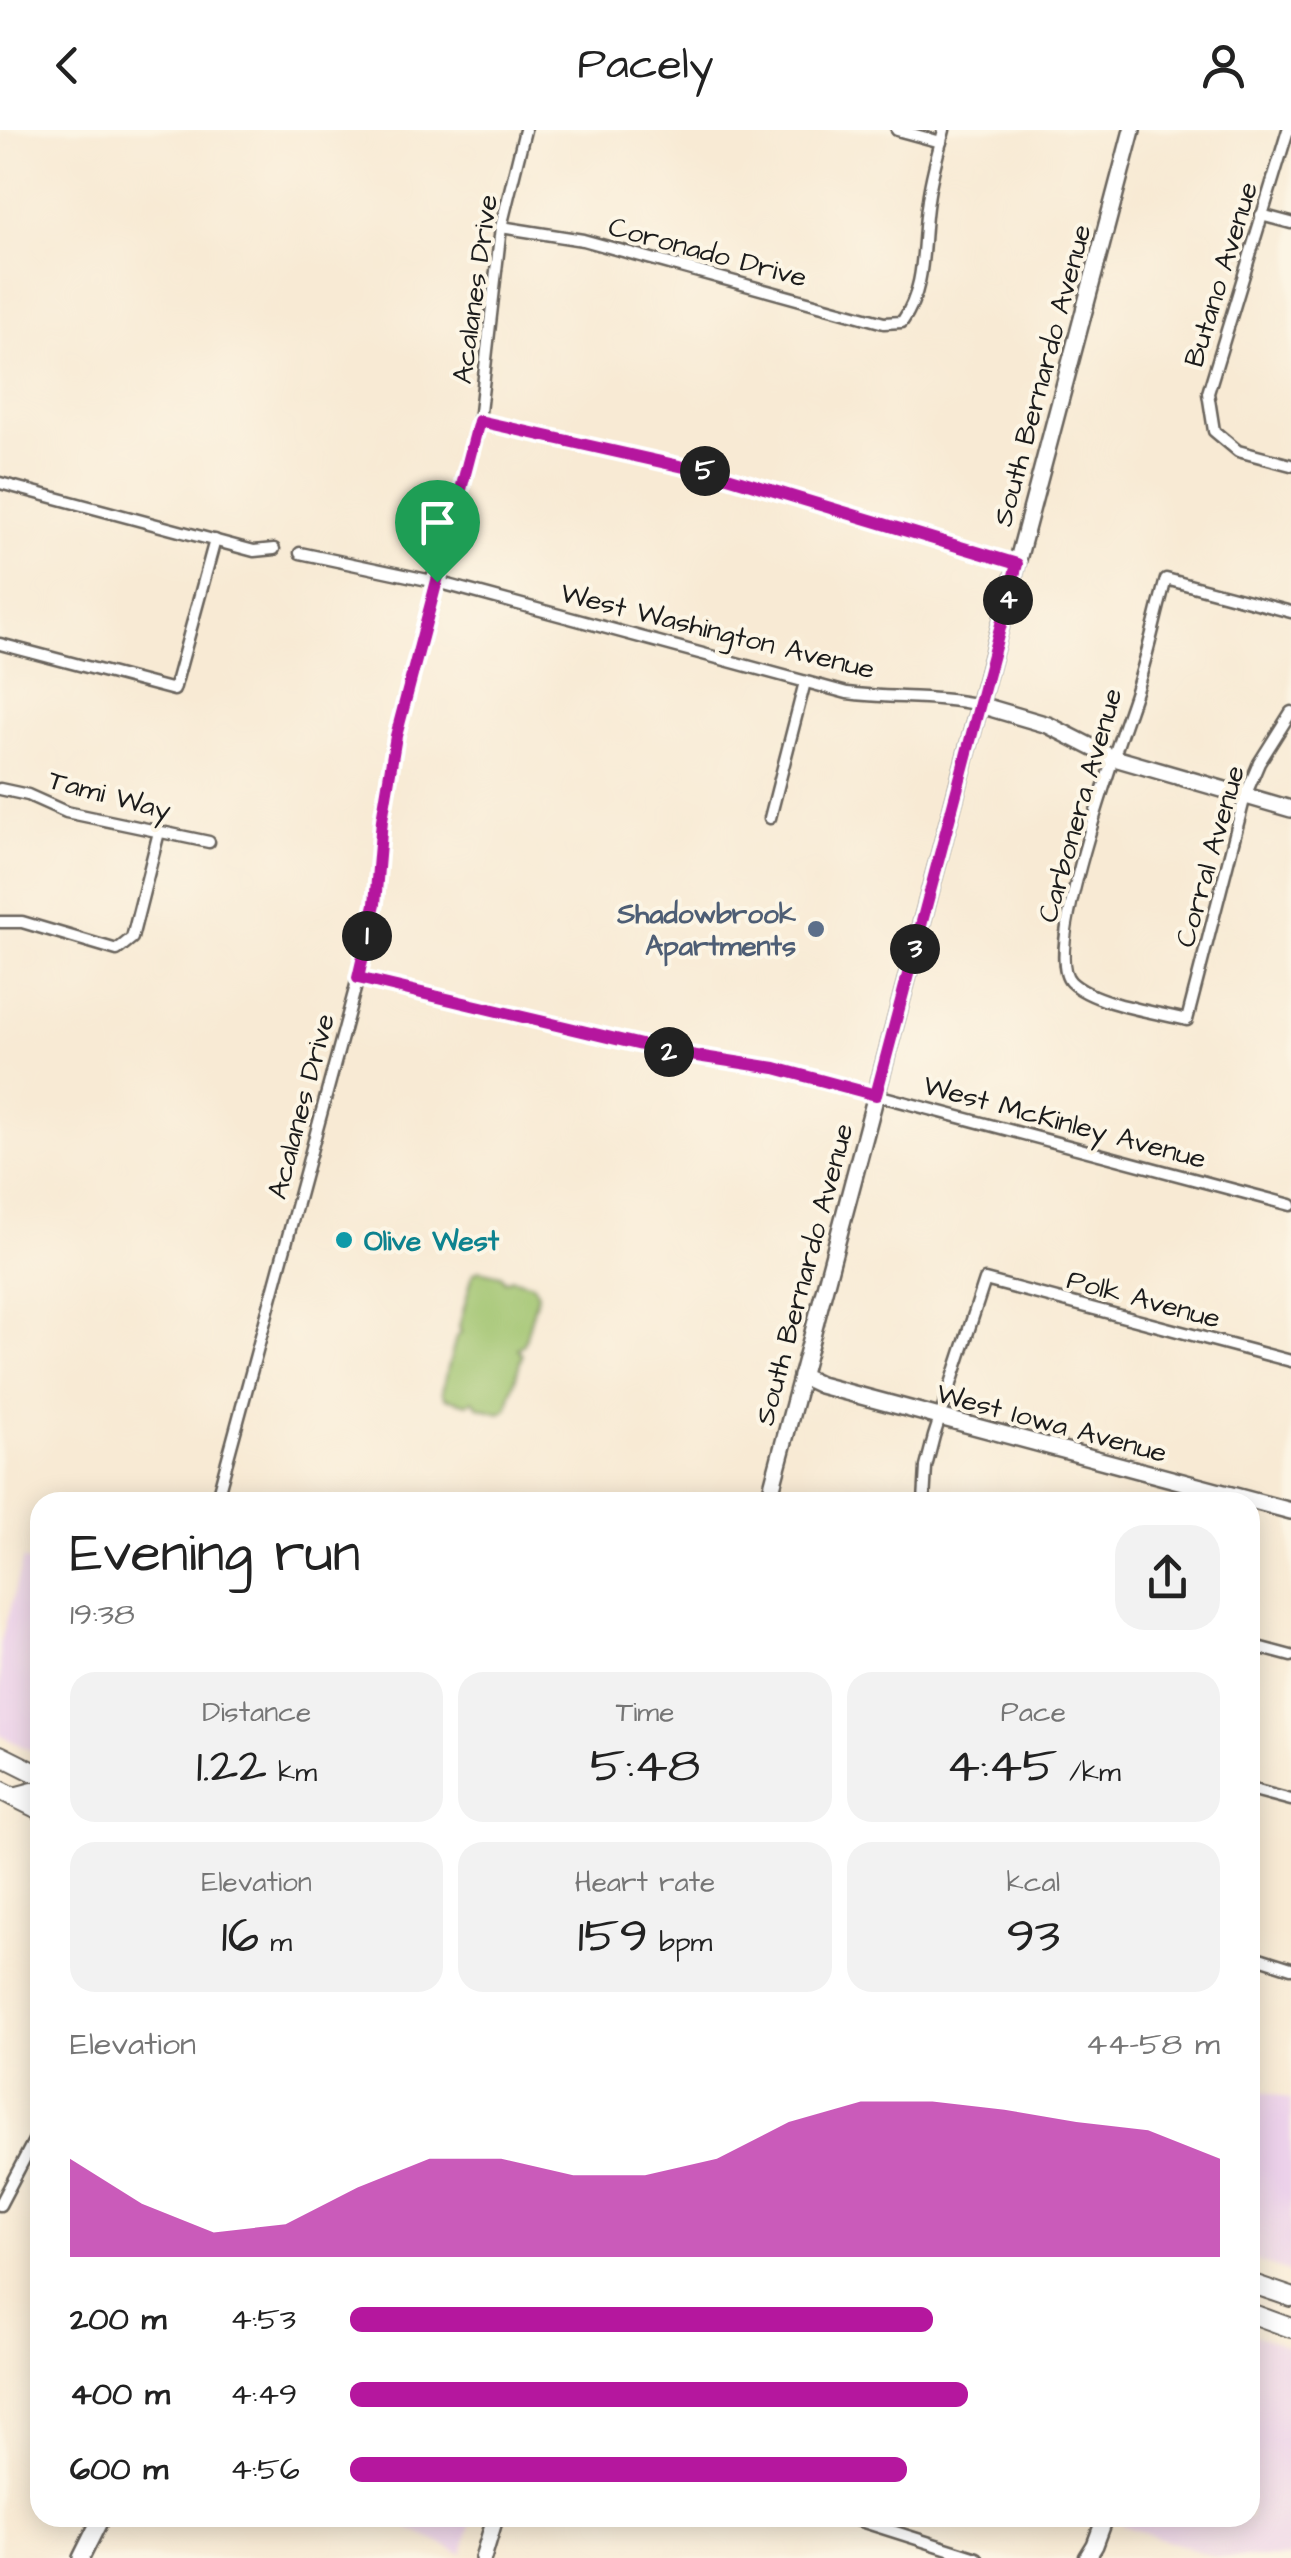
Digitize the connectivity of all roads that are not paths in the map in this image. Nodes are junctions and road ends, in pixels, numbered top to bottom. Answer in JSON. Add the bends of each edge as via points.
{"nodes":[{"id":1,"x":525,"y":130,"type":"edge"},
{"id":2,"x":896,"y":130,"type":"edge"},
{"id":3,"x":1132,"y":130,"type":"edge"},
{"id":4,"x":1288,"y":130,"type":"edge"},
{"id":5,"x":943,"y":136,"type":"edge"},
{"id":6,"x":1261,"y":215,"type":"junction"},
{"id":7,"x":1291,"y":222,"type":"edge"},
{"id":8,"x":501,"y":227,"type":"junction"},
{"id":9,"x":479,"y":421,"type":"junction"},
{"id":10,"x":1291,"y":465,"type":"edge"},
{"id":11,"x":0,"y":484,"type":"edge"},
{"id":12,"x":214,"y":540,"type":"junction"},
{"id":13,"x":274,"y":549,"type":"dead end"},
{"id":14,"x":300,"y":553,"type":"dead end"},
{"id":15,"x":1017,"y":564,"type":"junction"},
{"id":16,"x":437,"y":582,"type":"junction"},
{"id":17,"x":1291,"y":612,"type":"edge"},
{"id":18,"x":0,"y":644,"type":"edge"},
{"id":19,"x":805,"y":682,"type":"junction"},
{"id":20,"x":980,"y":705,"type":"junction"},
{"id":21,"x":1291,"y":712,"type":"edge"},
{"id":22,"x":1111,"y":757,"type":"junction"},
{"id":23,"x":0,"y":788,"type":"edge"},
{"id":24,"x":1245,"y":796,"type":"junction"},
{"id":25,"x":1291,"y":808,"type":"edge"},
{"id":26,"x":770,"y":818,"type":"dead end"},
{"id":27,"x":159,"y":832,"type":"junction"},
{"id":28,"x":209,"y":842,"type":"dead end"},
{"id":29,"x":0,"y":922,"type":"edge"},
{"id":30,"x":358,"y":978,"type":"junction"},
{"id":31,"x":1187,"y":1020,"type":"joint"},
{"id":32,"x":876,"y":1095,"type":"junction"},
{"id":33,"x":1291,"y":1205,"type":"edge"},
{"id":34,"x":1291,"y":1361,"type":"edge"},
{"id":35,"x":801,"y":1376,"type":"junction"},
{"id":36,"x":942,"y":1418,"type":"junction"},
{"id":37,"x":219,"y":1492,"type":"edge"},
{"id":38,"x":771,"y":1492,"type":"edge"},
{"id":39,"x":925,"y":1492,"type":"edge"},
{"id":40,"x":1220,"y":1492,"type":"edge"},
{"id":41,"x":1260,"y":1503,"type":"edge"},
{"id":42,"x":1291,"y":1511,"type":"edge"},
{"id":43,"x":1260,"y":1648,"type":"edge"},
{"id":44,"x":1291,"y":1656,"type":"edge"},
{"id":45,"x":0,"y":1755,"type":"edge"},
{"id":46,"x":30,"y":1769,"type":"edge"},
{"id":47,"x":1260,"y":1792,"type":"edge"},
{"id":48,"x":7,"y":1794,"type":"edge"},
{"id":49,"x":1291,"y":1800,"type":"edge"},
{"id":50,"x":30,"y":1805,"type":"edge"},
{"id":51,"x":1260,"y":1958,"type":"edge"},
{"id":52,"x":1291,"y":1968,"type":"edge"},
{"id":53,"x":30,"y":2148,"type":"edge"},
{"id":54,"x":0,"y":2206,"type":"edge"},
{"id":55,"x":1260,"y":2286,"type":"edge"},
{"id":56,"x":1291,"y":2297,"type":"edge"},
{"id":57,"x":1260,"y":2317,"type":"edge"},
{"id":58,"x":1291,"y":2328,"type":"edge"},
{"id":59,"x":96,"y":2527,"type":"edge"},
{"id":60,"x":492,"y":2527,"type":"edge"},
{"id":61,"x":879,"y":2527,"type":"edge"},
{"id":62,"x":1102,"y":2527,"type":"edge"},
{"id":63,"x":81,"y":2558,"type":"edge"},
{"id":64,"x":483,"y":2558,"type":"edge"},
{"id":65,"x":977,"y":2558,"type":"edge"},
{"id":66,"x":1086,"y":2558,"type":"edge"}],
"edges":[{"from":1,"to":8,"type":"street","name":"Acalanes Drive"},
{"from":2,"to":5,"type":"street"},
{"from":3,"to":15,"type":"street","name":"South Bernardo Avenue"},
{"from":4,"to":6,"type":"street","name":"Butano Avenue"},
{"from":5,"to":8,"type":"street","name":"Coronado Drive","via":[[928,200],[922,275],[902,322],[584,240]]},
{"from":6,"to":7,"type":"street"},
{"from":6,"to":10,"type":"street","name":"Butano Avenue","via":[[1208,393],[1214,431],[1238,451]]},
{"from":8,"to":9,"type":"street","name":"Acalanes Drive"},
{"from":9,"to":15,"type":"street","via":[[724,476]]},
{"from":9,"to":16,"type":"street","name":"Acalanes Drive"},
{"from":11,"to":12,"type":"street"},
{"from":12,"to":13,"type":"street"},
{"from":12,"to":18,"type":"street","via":[[174,690]]},
{"from":14,"to":16,"type":"street","name":"West Washington Avenue"},
{"from":15,"to":20,"type":"street","name":"South Bernardo Avenue"},
{"from":16,"to":19,"type":"street","name":"West Washington Avenue"},
{"from":16,"to":30,"type":"street","name":"Acalanes Drive","via":[[396,736],[375,904]]},
{"from":17,"to":22,"type":"street","name":"Carbonera Avenue","via":[[1166,579]]},
{"from":19,"to":20,"type":"street","name":"West Washington Avenue","via":[[883,698]]},
{"from":19,"to":26,"type":"street"},
{"from":20,"to":22,"type":"street","name":"West Washington Avenue","via":[[1048,725]]},
{"from":20,"to":32,"type":"street","name":"South Bernardo Avenue"},
{"from":21,"to":24,"type":"street","name":"Corral Avenue"},
{"from":22,"to":24,"type":"street","name":"West Washington Avenue"},
{"from":22,"to":31,"type":"street","name":"Carbonera Avenue","via":[[1066,926],[1063,968],[1070,982],[1102,998]]},
{"from":23,"to":27,"type":"street","name":"Tami Way","via":[[66,812]]},
{"from":24,"to":25,"type":"street","name":"West Washington Avenue"},
{"from":24,"to":31,"type":"street","name":"Corral Avenue"},
{"from":27,"to":28,"type":"street","name":"Tami Way"},
{"from":27,"to":29,"type":"street","via":[[132,938],[117,950],[22,922]]},
{"from":30,"to":32,"type":"street","name":"West McKinley Avenue"},
{"from":30,"to":37,"type":"street","name":"Acalanes Drive"},
{"from":32,"to":33,"type":"street","name":"West McKinley Avenue"},
{"from":32,"to":35,"type":"street","name":"South Bernardo Avenue"},
{"from":34,"to":36,"type":"street","name":"Polk Avenue","via":[[985,1280]]},
{"from":35,"to":36,"type":"street","name":"West Iowa Avenue"},
{"from":35,"to":38,"type":"street","name":"South Bernardo Avenue"},
{"from":36,"to":39,"type":"street"},
{"from":36,"to":40,"type":"street","name":"West Iowa Avenue"},
{"from":41,"to":42,"type":"street","name":"West Iowa Avenue"},
{"from":43,"to":44,"type":"street"},
{"from":45,"to":46,"type":"main road"},
{"from":47,"to":49,"type":"street"},
{"from":48,"to":50,"type":"main road"},
{"from":51,"to":52,"type":"street"},
{"from":53,"to":54,"type":"street"},
{"from":55,"to":56,"type":"main road"},
{"from":57,"to":58,"type":"main road"},
{"from":59,"to":63,"type":"street"},
{"from":60,"to":64,"type":"street"},
{"from":61,"to":65,"type":"street"},
{"from":62,"to":66,"type":"street"}]}
